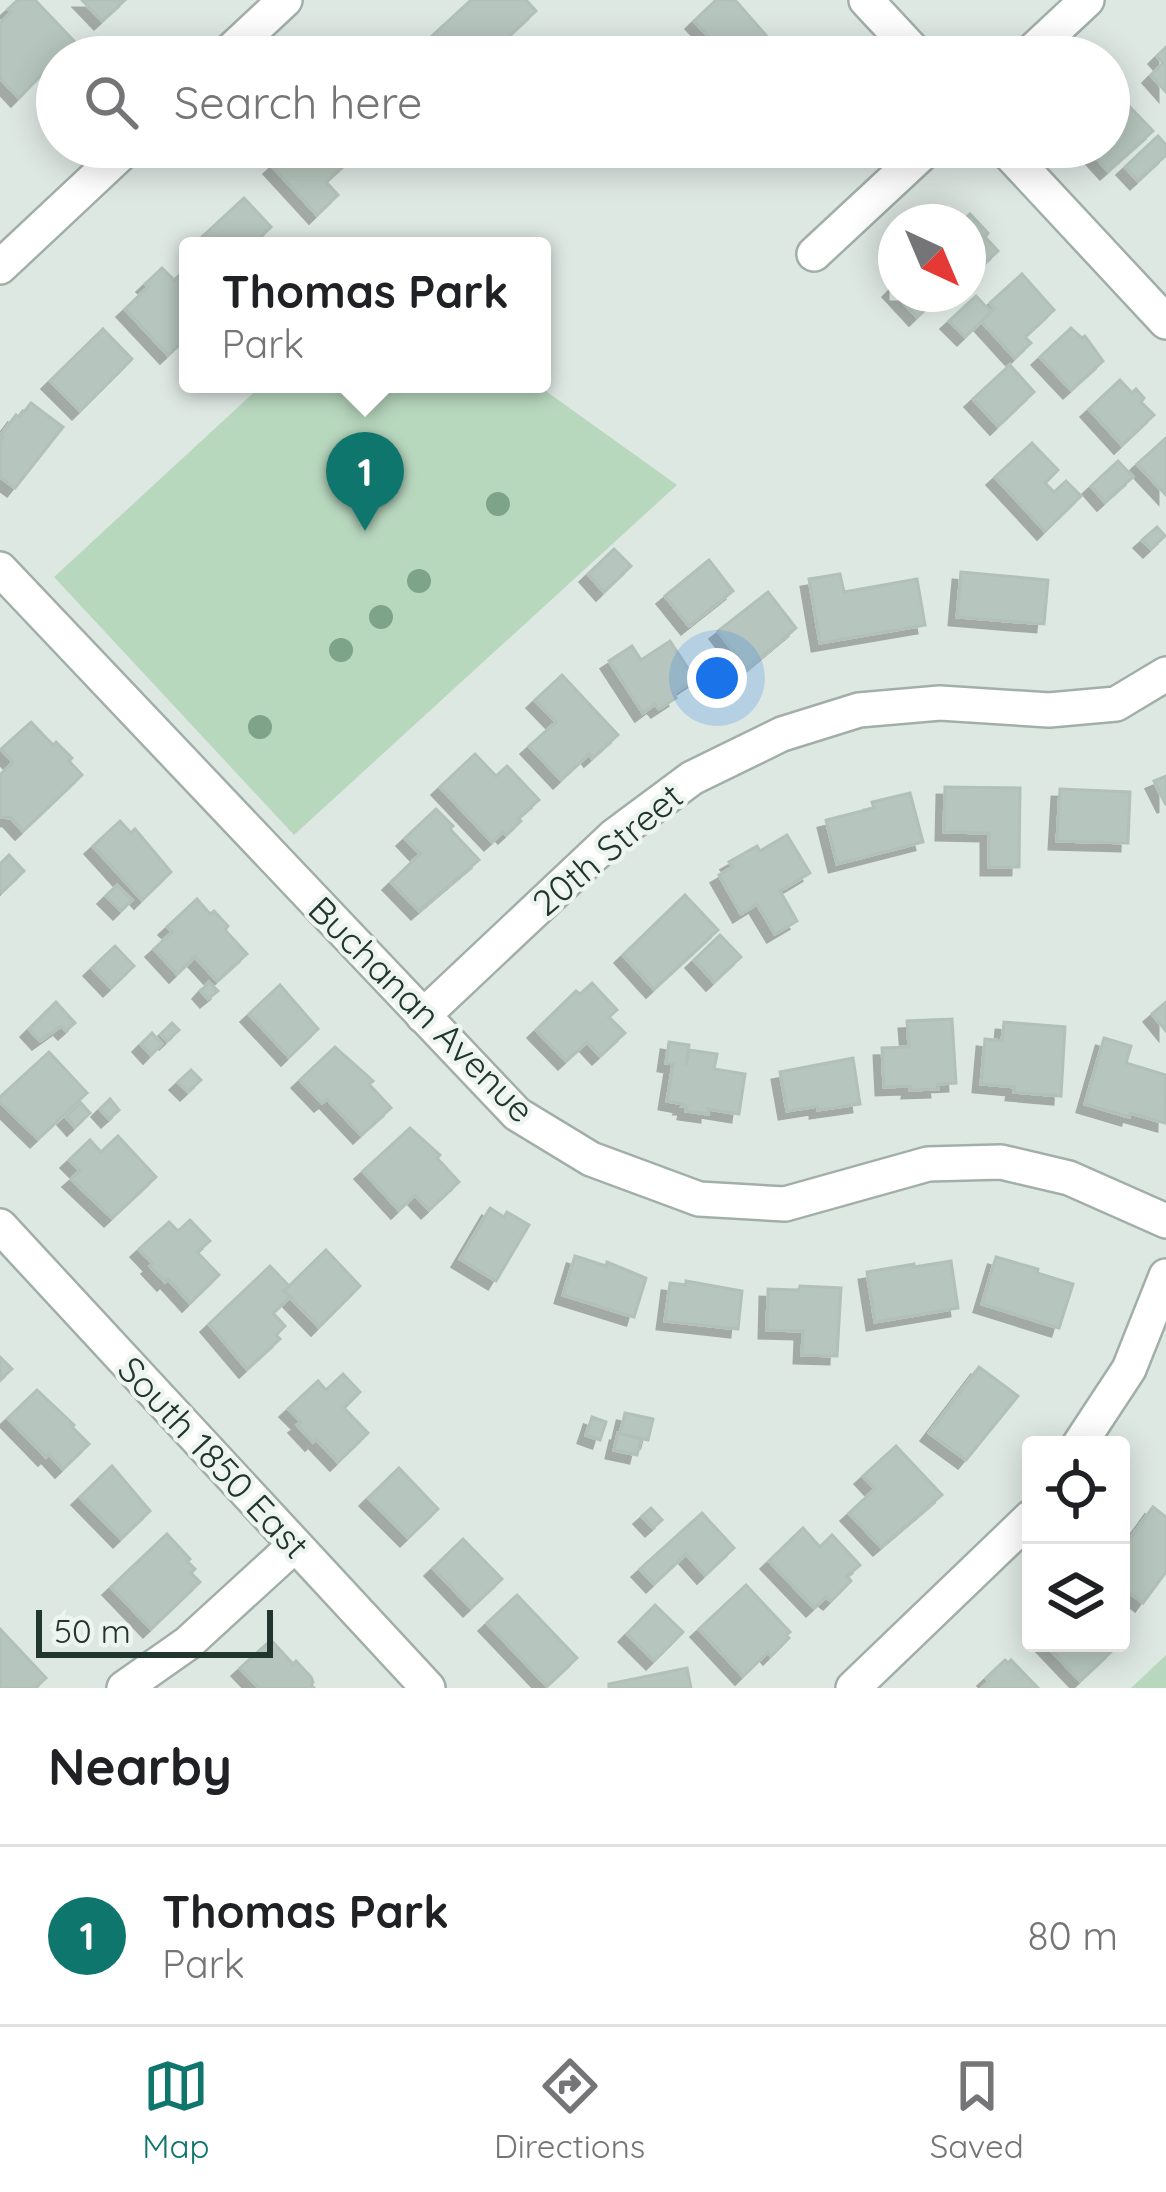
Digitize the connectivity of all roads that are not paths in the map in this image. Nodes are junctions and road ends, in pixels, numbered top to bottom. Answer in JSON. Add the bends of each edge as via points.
{"nodes":[{"id":1,"x":285,"y":0,"type":"edge"},
{"id":2,"x":866,"y":0,"type":"edge"},
{"id":3,"x":1087,"y":0,"type":"edge"},
{"id":4,"x":246,"y":36,"type":"edge"},
{"id":5,"x":899,"y":36,"type":"edge"},
{"id":6,"x":1048,"y":36,"type":"edge"},
{"id":7,"x":106,"y":168,"type":"edge"},
{"id":8,"x":906,"y":168,"type":"edge"},
{"id":9,"x":1023,"y":168,"type":"edge"},
{"id":10,"x":814,"y":254,"type":"dead end"},
{"id":11,"x":0,"y":267,"type":"edge"},
{"id":12,"x":1166,"y":322,"type":"edge"},
{"id":13,"x":0,"y":569,"type":"edge"},
{"id":14,"x":1166,"y":674,"type":"edge"},
{"id":15,"x":423,"y":1016,"type":"junction"},
{"id":16,"x":1166,"y":1221,"type":"edge"},
{"id":17,"x":0,"y":1226,"type":"edge"},
{"id":18,"x":1166,"y":1276,"type":"edge"},
{"id":19,"x":1085,"y":1436,"type":"edge"},
{"id":20,"x":1022,"y":1526,"type":"edge"},
{"id":21,"x":295,"y":1545,"type":"junction"},
{"id":22,"x":124,"y":1688,"type":"edge"},
{"id":23,"x":428,"y":1688,"type":"edge"},
{"id":24,"x":853,"y":1688,"type":"edge"}],
"edges":[{"from":1,"to":4,"type":"street"},
{"from":2,"to":5,"type":"street"},
{"from":3,"to":6,"type":"street"},
{"from":7,"to":11,"type":"street"},
{"from":8,"to":10,"type":"street"},
{"from":9,"to":12,"type":"street"},
{"from":13,"to":15,"type":"street","name":"Buchanan Avenue"},
{"from":14,"to":15,"type":"street","name":"20th Street","via":[[1116,704],[859,710],[782,734],[692,778],[614,836]]},
{"from":15,"to":16,"type":"street","name":"Buchanan Avenue","via":[[517,1114],[591,1159],[699,1198],[785,1204],[928,1164],[1001,1162],[1069,1178]]},
{"from":17,"to":21,"type":"street","name":"South 1850 East"},
{"from":18,"to":19,"type":"street","via":[[1129,1369]]},
{"from":20,"to":24,"type":"street"},
{"from":21,"to":22,"type":"street","via":[[188,1643]]},
{"from":21,"to":23,"type":"street","name":"South 1850 East"}]}
